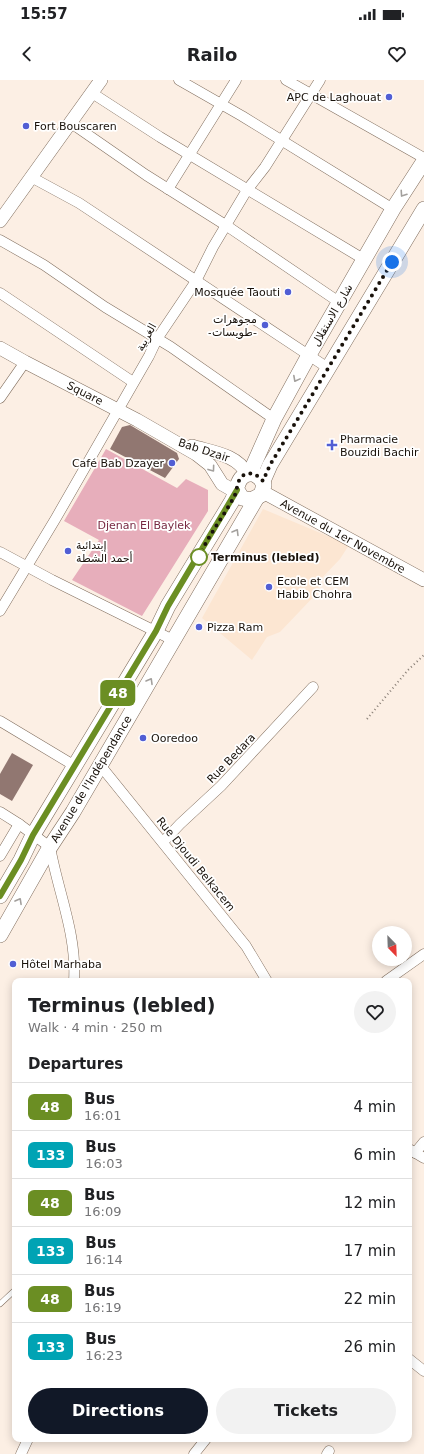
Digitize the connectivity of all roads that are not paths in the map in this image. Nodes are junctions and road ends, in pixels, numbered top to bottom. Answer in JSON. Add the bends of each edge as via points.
{"nodes":[{"id":1,"x":101,"y":80,"type":"edge"},
{"id":2,"x":179,"y":80,"type":"edge"},
{"id":3,"x":236,"y":80,"type":"edge"},
{"id":4,"x":286,"y":80,"type":"edge"},
{"id":5,"x":320,"y":80,"type":"edge"},
{"id":6,"x":92,"y":93,"type":"junction"},
{"id":7,"x":310,"y":94,"type":"junction"},
{"id":8,"x":220,"y":104,"type":"junction"},
{"id":9,"x":71,"y":123,"type":"junction"},
{"id":10,"x":281,"y":140,"type":"junction"},
{"id":11,"x":189,"y":154,"type":"junction"},
{"id":12,"x":424,"y":160,"type":"edge"},
{"id":13,"x":31,"y":177,"type":"junction"},
{"id":14,"x":168,"y":189,"type":"junction"},
{"id":15,"x":247,"y":190,"type":"junction"},
{"id":16,"x":393,"y":209,"type":"junction"},
{"id":17,"x":424,"y":209,"type":"edge"},
{"id":18,"x":0,"y":221,"type":"edge"},
{"id":19,"x":227,"y":226,"type":"junction"},
{"id":20,"x":0,"y":240,"type":"edge"},
{"id":21,"x":364,"y":260,"type":"junction"},
{"id":22,"x":196,"y":281,"type":"junction"},
{"id":23,"x":0,"y":293,"type":"edge"},
{"id":24,"x":339,"y":302,"type":"junction"},
{"id":25,"x":157,"y":339,"type":"junction"},
{"id":26,"x":0,"y":348,"type":"edge"},
{"id":27,"x":309,"y":355,"type":"junction"},
{"id":28,"x":24,"y":362,"type":"junction"},
{"id":29,"x":328,"y":368,"type":"junction"},
{"id":30,"x":133,"y":382,"type":"junction"},
{"id":31,"x":0,"y":398,"type":"edge"},
{"id":32,"x":118,"y":411,"type":"junction"},
{"id":33,"x":274,"y":419,"type":"junction"},
{"id":34,"x":169,"y":439,"type":"junction"},
{"id":35,"x":248,"y":474,"type":"junction"},
{"id":36,"x":237,"y":489,"type":"junction"},
{"id":37,"x":260,"y":491,"type":"junction"},
{"id":38,"x":0,"y":552,"type":"edge"},
{"id":39,"x":27,"y":566,"type":"junction"},
{"id":40,"x":424,"y":580,"type":"edge"},
{"id":41,"x":0,"y":611,"type":"edge"},
{"id":42,"x":156,"y":631,"type":"junction"},
{"id":43,"x":173,"y":640,"type":"junction"},
{"id":44,"x":313,"y":687,"type":"dead end"},
{"id":45,"x":0,"y":721,"type":"edge"},
{"id":46,"x":100,"y":765,"type":"junction"},
{"id":47,"x":75,"y":766,"type":"junction"},
{"id":48,"x":0,"y":812,"type":"edge"},
{"id":49,"x":19,"y":824,"type":"junction"},
{"id":50,"x":33,"y":835,"type":"junction"},
{"id":51,"x":163,"y":842,"type":"junction"},
{"id":52,"x":50,"y":847,"type":"junction"},
{"id":53,"x":0,"y":856,"type":"edge"},
{"id":54,"x":0,"y":896,"type":"edge"},
{"id":55,"x":0,"y":935,"type":"edge"},
{"id":56,"x":424,"y":954,"type":"edge"},
{"id":57,"x":74,"y":978,"type":"edge"},
{"id":58,"x":265,"y":978,"type":"edge"},
{"id":59,"x":390,"y":978,"type":"edge"},
{"id":60,"x":424,"y":1142,"type":"edge"},
{"id":61,"x":416,"y":1154,"type":"edge"},
{"id":62,"x":12,"y":1293,"type":"edge"},
{"id":63,"x":0,"y":1304,"type":"edge"},
{"id":64,"x":412,"y":1361,"type":"edge"},
{"id":65,"x":424,"y":1371,"type":"edge"},
{"id":66,"x":27,"y":1442,"type":"edge"},
{"id":67,"x":204,"y":1442,"type":"edge"},
{"id":68,"x":21,"y":1454,"type":"edge"},
{"id":69,"x":194,"y":1454,"type":"edge"}],
"edges":[{"from":1,"to":6,"type":"street"},
{"from":2,"to":8,"type":"street"},
{"from":3,"to":8,"type":"street"},
{"from":4,"to":7,"type":"street"},
{"from":5,"to":7,"type":"street","name":"الغربية"},
{"from":6,"to":9,"type":"street"},
{"from":6,"to":11,"type":"street"},
{"from":7,"to":10,"type":"street","name":"الغربية"},
{"from":7,"to":12,"type":"street"},
{"from":8,"to":10,"type":"street"},
{"from":8,"to":11,"type":"street"},
{"from":9,"to":13,"type":"street"},
{"from":9,"to":14,"type":"street"},
{"from":10,"to":15,"type":"street","name":"الغربية"},
{"from":10,"to":16,"type":"street"},
{"from":11,"to":14,"type":"street"},
{"from":11,"to":15,"type":"street"},
{"from":12,"to":16,"type":"main road","name":"شارع الاستقلال","one_way":true},
{"from":13,"to":18,"type":"street"},
{"from":13,"to":22,"type":"street","via":[[79,203]]},
{"from":14,"to":19,"type":"street"},
{"from":15,"to":19,"type":"street","name":"الغربية"},
{"from":15,"to":21,"type":"street"},
{"from":16,"to":21,"type":"main road","name":"شارع الاستقلال"},
{"from":17,"to":29,"type":"main road","name":"Avenue de l'Indépendance"},
{"from":19,"to":22,"type":"street","name":"الغربية"},
{"from":19,"to":24,"type":"street"},
{"from":20,"to":25,"type":"street","via":[[44,265]]},
{"from":21,"to":24,"type":"main road","name":"شارع الاستقلال"},
{"from":22,"to":25,"type":"street","name":"الغربية"},
{"from":22,"to":27,"type":"street"},
{"from":23,"to":30,"type":"street"},
{"from":24,"to":27,"type":"main road","name":"شارع الاستقلال"},
{"from":25,"to":30,"type":"street","name":"الغربية"},
{"from":25,"to":33,"type":"street"},
{"from":26,"to":28,"type":"street","name":"Square"},
{"from":27,"to":29,"type":"street"},
{"from":27,"to":33,"type":"main road","name":"شارع الاستقلال","one_way":true},
{"from":28,"to":31,"type":"street"},
{"from":28,"to":32,"type":"street","name":"Square"},
{"from":29,"to":37,"type":"main road","name":"Avenue de l'Indépendance","via":[[270,465]]},
{"from":30,"to":32,"type":"street","name":"الغربية"},
{"from":32,"to":34,"type":"street","name":"Square"},
{"from":32,"to":39,"type":"street","name":"الغربية"},
{"from":33,"to":35,"type":"main road","name":"شارع الاستقلال"},
{"from":34,"to":35,"type":"street","name":"Bab Dzair","via":[[230,458],[241,464]]},
{"from":34,"to":36,"type":"street","name":"Bab Dzair","one_way":true,"via":[[206,461],[225,486]]},
{"from":35,"to":36,"type":"main road","via":[[238,481]]},
{"from":35,"to":37,"type":"main road","name":"Bab Dzair","via":[[257,475]]},
{"from":36,"to":37,"type":"main road","name":"Bab Dzair","via":[[242,498],[251,500]]},
{"from":36,"to":42,"type":"main road","name":"Avenue de l'Indépendance"},
{"from":37,"to":40,"type":"street","name":"Avenue du 1er Novembre"},
{"from":43,"to":37,"type":"main road","name":"Avenue de l'Indépendance","one_way":true},
{"from":38,"to":39,"type":"street"},
{"from":39,"to":41,"type":"street","name":"الغربية"},
{"from":39,"to":42,"type":"street"},
{"from":42,"to":43,"type":"street"},
{"from":42,"to":47,"type":"main road","name":"Avenue de l'Indépendance"},
{"from":46,"to":43,"type":"main road","name":"Avenue de l'Indépendance","one_way":true},
{"from":44,"to":51,"type":"street","name":"Rue Bedara","via":[[221,786]]},
{"from":45,"to":47,"type":"street"},
{"from":46,"to":51,"type":"street","name":"Rue Djoudi Belkacem"},
{"from":46,"to":52,"type":"main road","name":"Avenue de l'Indépendance"},
{"from":47,"to":50,"type":"main road","name":"Avenue de l'Indépendance"},
{"from":48,"to":49,"type":"street"},
{"from":49,"to":50,"type":"street"},
{"from":49,"to":53,"type":"street"},
{"from":50,"to":52,"type":"street"},
{"from":50,"to":54,"type":"main road","name":"Avenue de l'Indépendance"},
{"from":51,"to":58,"type":"street","name":"Rue Djoudi Belkacem","via":[[246,946]]},
{"from":55,"to":52,"type":"main road","name":"Avenue de l'Indépendance","one_way":true},
{"from":52,"to":57,"type":"street","via":[[55,875],[72,932]]},
{"from":56,"to":59,"type":"street"},
{"from":60,"to":61,"type":"street"},
{"from":62,"to":63,"type":"lane"},
{"from":64,"to":65,"type":"street"},
{"from":66,"to":68,"type":"street"},
{"from":67,"to":69,"type":"street"}]}
